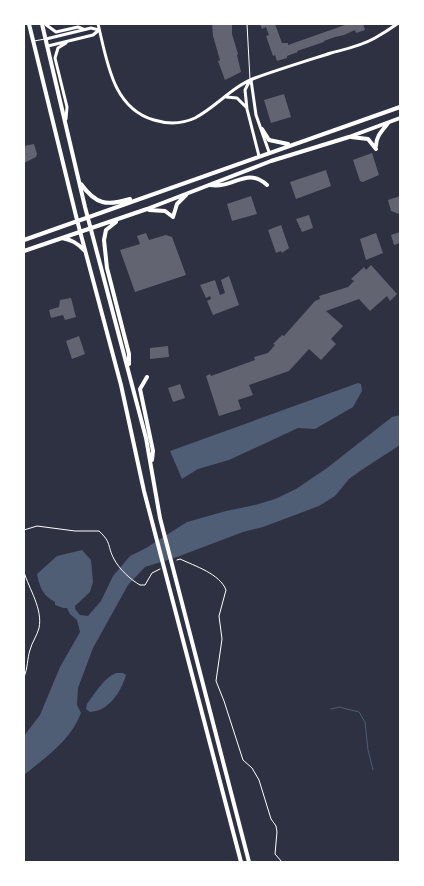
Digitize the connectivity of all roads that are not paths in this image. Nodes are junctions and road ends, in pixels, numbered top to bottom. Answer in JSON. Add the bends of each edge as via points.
{"nodes":[{"id":1,"x":29,"y":24,"type":"edge"},
{"id":2,"x":43,"y":24,"type":"edge"},
{"id":3,"x":98,"y":24,"type":"edge"},
{"id":4,"x":247,"y":24,"type":"edge"},
{"id":5,"x":397,"y":24,"type":"edge"},
{"id":6,"x":84,"y":29,"type":"junction"},
{"id":7,"x":99,"y":30,"type":"junction"},
{"id":8,"x":46,"y":38,"type":"junction"},
{"id":9,"x":33,"y":42,"type":"junction"},
{"id":10,"x":66,"y":42,"type":"junction"},
{"id":11,"x":48,"y":46,"type":"junction"},
{"id":12,"x":251,"y":79,"type":"junction"},
{"id":13,"x":226,"y":97,"type":"junction"},
{"id":14,"x":400,"y":107,"type":"edge"},
{"id":15,"x":248,"y":109,"type":"junction"},
{"id":16,"x":400,"y":118,"type":"edge"},
{"id":17,"x":65,"y":123,"type":"junction"},
{"id":18,"x":388,"y":123,"type":"junction"},
{"id":19,"x":262,"y":129,"type":"junction"},
{"id":20,"x":349,"y":137,"type":"junction"},
{"id":21,"x":300,"y":142,"type":"junction"},
{"id":22,"x":269,"y":152,"type":"junction"},
{"id":23,"x":259,"y":156,"type":"junction"},
{"id":24,"x":79,"y":181,"type":"junction"},
{"id":25,"x":207,"y":185,"type":"junction"},
{"id":26,"x":267,"y":185,"type":"dead end"},
{"id":27,"x":171,"y":187,"type":"junction"},
{"id":28,"x":188,"y":193,"type":"junction"},
{"id":29,"x":147,"y":210,"type":"junction"},
{"id":30,"x":88,"y":217,"type":"junction"},
{"id":31,"x":120,"y":219,"type":"junction"},
{"id":32,"x":76,"y":220,"type":"junction"},
{"id":33,"x":91,"y":228,"type":"junction"},
{"id":34,"x":80,"y":231,"type":"junction"},
{"id":35,"x":60,"y":238,"type":"junction"},
{"id":36,"x":24,"y":240,"type":"edge"},
{"id":37,"x":24,"y":251,"type":"edge"},
{"id":38,"x":85,"y":252,"type":"junction"},
{"id":39,"x":128,"y":368,"type":"junction"},
{"id":40,"x":147,"y":377,"type":"dead end"},
{"id":41,"x":151,"y":462,"type":"junction"},
{"id":42,"x":241,"y":862,"type":"edge"},
{"id":43,"x":248,"y":862,"type":"edge"}],
"edges":[{"from":1,"to":9,"type":"main road"},
{"from":2,"to":6,"type":"street","via":[[56,32],[78,27]]},
{"from":2,"to":8,"type":"main road"},
{"from":3,"to":7,"type":"street"},
{"from":4,"to":12,"type":"lane"},
{"from":5,"to":12,"type":"street","via":[[374,39],[351,48]]},
{"from":6,"to":7,"type":"street"},
{"from":6,"to":8,"type":"street"},
{"from":7,"to":10,"type":"street","via":[[93,35]]},
{"from":7,"to":13,"type":"street","via":[[116,88],[126,103],[144,117],[160,122],[184,122]]},
{"from":8,"to":9,"type":"lane"},
{"from":8,"to":11,"type":"main road"},
{"from":9,"to":32,"type":"main road"},
{"from":10,"to":11,"type":"street"},
{"from":10,"to":17,"type":"street","via":[[58,48],[55,58],[67,106]]},
{"from":11,"to":17,"type":"main road"},
{"from":12,"to":13,"type":"street"},
{"from":12,"to":15,"type":"street","via":[[245,90]]},
{"from":12,"to":19,"type":"street","via":[[256,115]]},
{"from":13,"to":15,"type":"street","via":[[237,98]]},
{"from":14,"to":21,"type":"main road"},
{"from":15,"to":23,"type":"street"},
{"from":16,"to":18,"type":"main road"},
{"from":17,"to":24,"type":"main road"},
{"from":18,"to":20,"type":"main road"},
{"from":18,"to":20,"type":"main road","via":[[376,139],[376,149],[368,140]]},
{"from":19,"to":21,"type":"main road","via":[[269,140],[286,144]]},
{"from":19,"to":22,"type":"street"},
{"from":20,"to":25,"type":"main road"},
{"from":21,"to":22,"type":"main road"},
{"from":22,"to":23,"type":"main road"},
{"from":23,"to":27,"type":"main road"},
{"from":24,"to":27,"type":"main road","via":[[96,201],[114,204]]},
{"from":24,"to":30,"type":"main road"},
{"from":25,"to":26,"type":"main road","via":[[220,187],[247,177],[257,178]]},
{"from":25,"to":28,"type":"main road"},
{"from":27,"to":30,"type":"main road"},
{"from":28,"to":29,"type":"main road"},
{"from":28,"to":29,"type":"main road","via":[[177,204],[173,217],[165,211]]},
{"from":29,"to":31,"type":"main road"},
{"from":30,"to":32,"type":"main road"},
{"from":30,"to":33,"type":"main road"},
{"from":31,"to":33,"type":"main road"},
{"from":31,"to":39,"type":"main road","via":[[106,230],[104,240],[107,268],[130,354]]},
{"from":32,"to":34,"type":"main road"},
{"from":32,"to":36,"type":"main road"},
{"from":33,"to":34,"type":"main road"},
{"from":33,"to":39,"type":"main road"},
{"from":34,"to":35,"type":"main road"},
{"from":34,"to":38,"type":"main road"},
{"from":35,"to":37,"type":"main road"},
{"from":35,"to":38,"type":"main road","via":[[70,239]]},
{"from":38,"to":42,"type":"main road"},
{"from":39,"to":41,"type":"main road"},
{"from":40,"to":41,"type":"main road","via":[[140,389],[153,451]]},
{"from":41,"to":43,"type":"main road","via":[[160,518]]}]}
